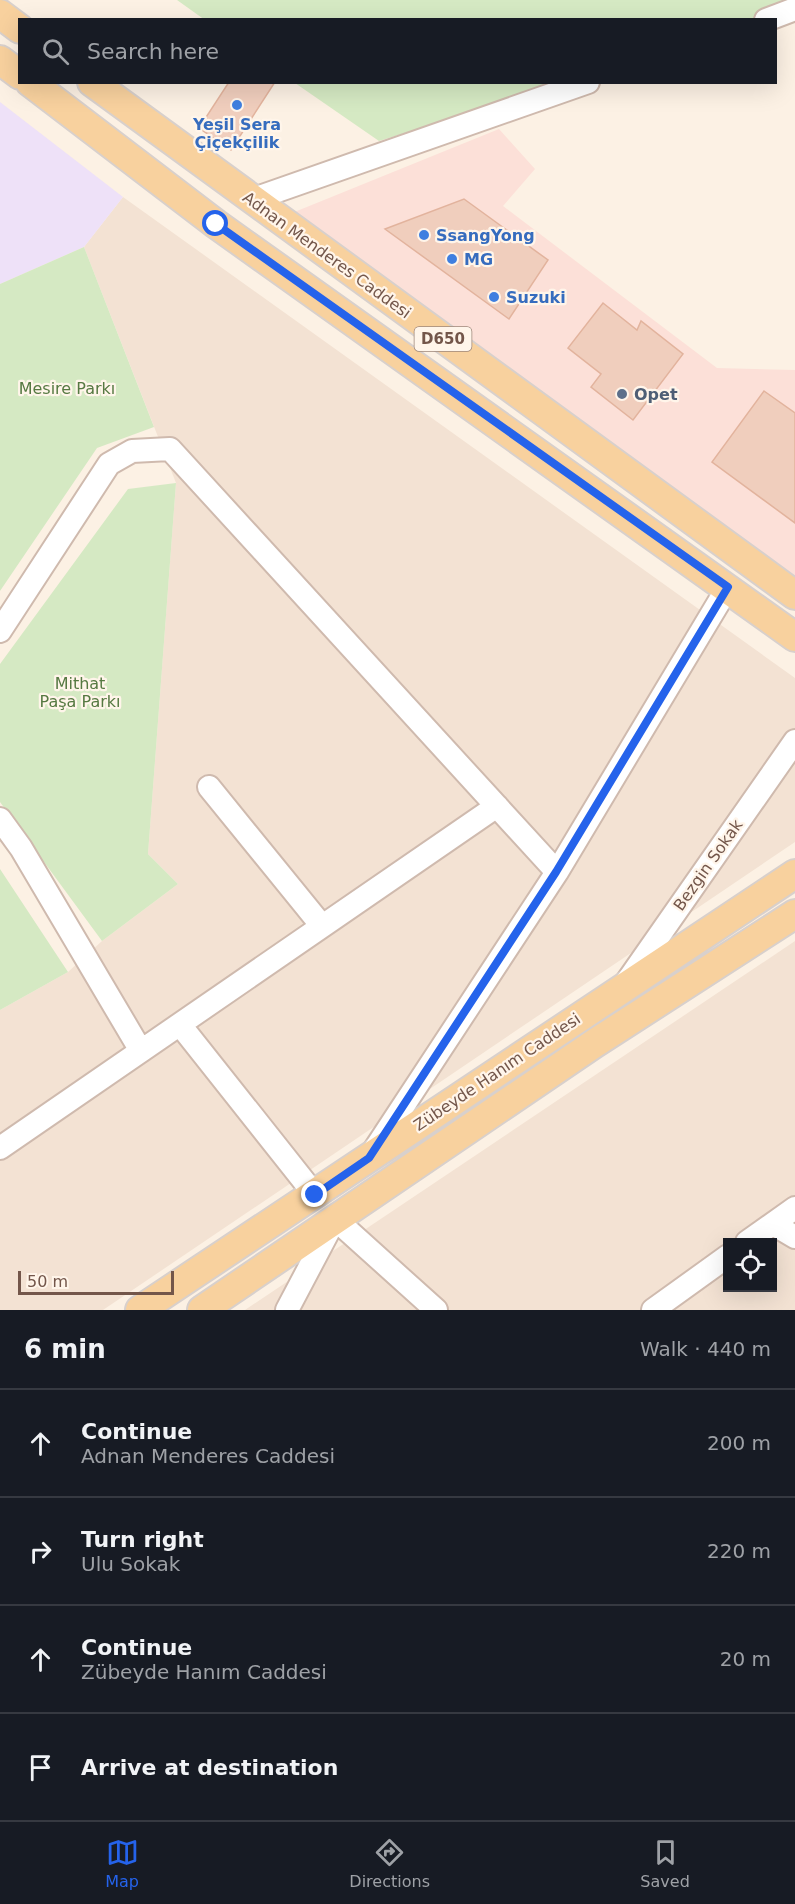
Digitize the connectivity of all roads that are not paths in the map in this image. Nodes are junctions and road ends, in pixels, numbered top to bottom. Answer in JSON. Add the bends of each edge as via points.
{"nodes":[{"id":1,"x":795,"y":9,"type":"edge"},
{"id":2,"x":0,"y":14,"type":"edge"},
{"id":3,"x":771,"y":18,"type":"edge"},
{"id":4,"x":18,"y":28,"type":"edge"},
{"id":5,"x":0,"y":60,"type":"edge"},
{"id":6,"x":18,"y":74,"type":"edge"},
{"id":7,"x":33,"y":84,"type":"edge"},
{"id":8,"x":95,"y":84,"type":"edge"},
{"id":9,"x":582,"y":84,"type":"edge"},
{"id":10,"x":251,"y":200,"type":"junction"},
{"id":11,"x":728,"y":587,"type":"junction"},
{"id":12,"x":795,"y":595,"type":"edge"},
{"id":13,"x":0,"y":631,"type":"edge"},
{"id":14,"x":795,"y":637,"type":"edge"},
{"id":15,"x":795,"y":741,"type":"edge"},
{"id":16,"x":209,"y":787,"type":"dead end"},
{"id":17,"x":497,"y":806,"type":"junction"},
{"id":18,"x":0,"y":819,"type":"edge"},
{"id":19,"x":556,"y":872,"type":"junction"},
{"id":20,"x":795,"y":874,"type":"edge"},
{"id":21,"x":795,"y":914,"type":"edge"},
{"id":22,"x":322,"y":926,"type":"junction"},
{"id":23,"x":621,"y":989,"type":"junction"},
{"id":24,"x":181,"y":1026,"type":"junction"},
{"id":25,"x":141,"y":1051,"type":"junction"},
{"id":26,"x":0,"y":1149,"type":"edge"},
{"id":27,"x":369,"y":1158,"type":"junction"},
{"id":28,"x":315,"y":1195,"type":"junction"},
{"id":29,"x":795,"y":1208,"type":"edge"},
{"id":30,"x":335,"y":1219,"type":"junction"},
{"id":31,"x":773,"y":1224,"type":"junction"},
{"id":32,"x":795,"y":1237,"type":"edge"},
{"id":33,"x":753,"y":1238,"type":"edge"},
{"id":34,"x":723,"y":1261,"type":"edge"},
{"id":35,"x":140,"y":1310,"type":"edge"},
{"id":36,"x":202,"y":1310,"type":"edge"},
{"id":37,"x":287,"y":1310,"type":"edge"},
{"id":38,"x":436,"y":1310,"type":"edge"},
{"id":39,"x":653,"y":1310,"type":"edge"}],
"edges":[{"from":1,"to":3,"type":"street"},
{"from":2,"to":4,"type":"main road"},
{"from":5,"to":6,"type":"main road"},
{"from":7,"to":11,"type":"main road","via":[[216,224]]},
{"from":8,"to":10,"type":"main road","name":"Adnan Menderes Caddesi","number":"D650"},
{"from":9,"to":10,"type":"street"},
{"from":10,"to":12,"type":"main road","name":"Adnan Menderes Caddesi","number":"D650"},
{"from":11,"to":14,"type":"main road"},
{"from":11,"to":19,"type":"street"},
{"from":13,"to":17,"type":"street","via":[[109,464],[132,451],[170,449]]},
{"from":15,"to":23,"type":"street","name":"Bezgin Sokak"},
{"from":16,"to":22,"type":"street"},
{"from":17,"to":19,"type":"street"},
{"from":17,"to":22,"type":"street"},
{"from":18,"to":25,"type":"street"},
{"from":19,"to":27,"type":"street"},
{"from":20,"to":23,"type":"main road","name":"Zübeyde Hanım Caddesi"},
{"from":21,"to":30,"type":"main road","name":"Zübeyde Hanım Caddesi"},
{"from":22,"to":24,"type":"street"},
{"from":23,"to":27,"type":"main road","name":"Zübeyde Hanım Caddesi"},
{"from":24,"to":25,"type":"street"},
{"from":24,"to":28,"type":"street"},
{"from":25,"to":26,"type":"street"},
{"from":27,"to":28,"type":"main road","name":"Zübeyde Hanım Caddesi"},
{"from":28,"to":35,"type":"main road","name":"Zübeyde Hanım Caddesi"},
{"from":29,"to":31,"type":"street"},
{"from":30,"to":36,"type":"main road","name":"Zübeyde Hanım Caddesi"},
{"from":30,"to":37,"type":"street"},
{"from":30,"to":38,"type":"street"},
{"from":31,"to":32,"type":"street"},
{"from":31,"to":33,"type":"street"},
{"from":34,"to":39,"type":"street"}]}
